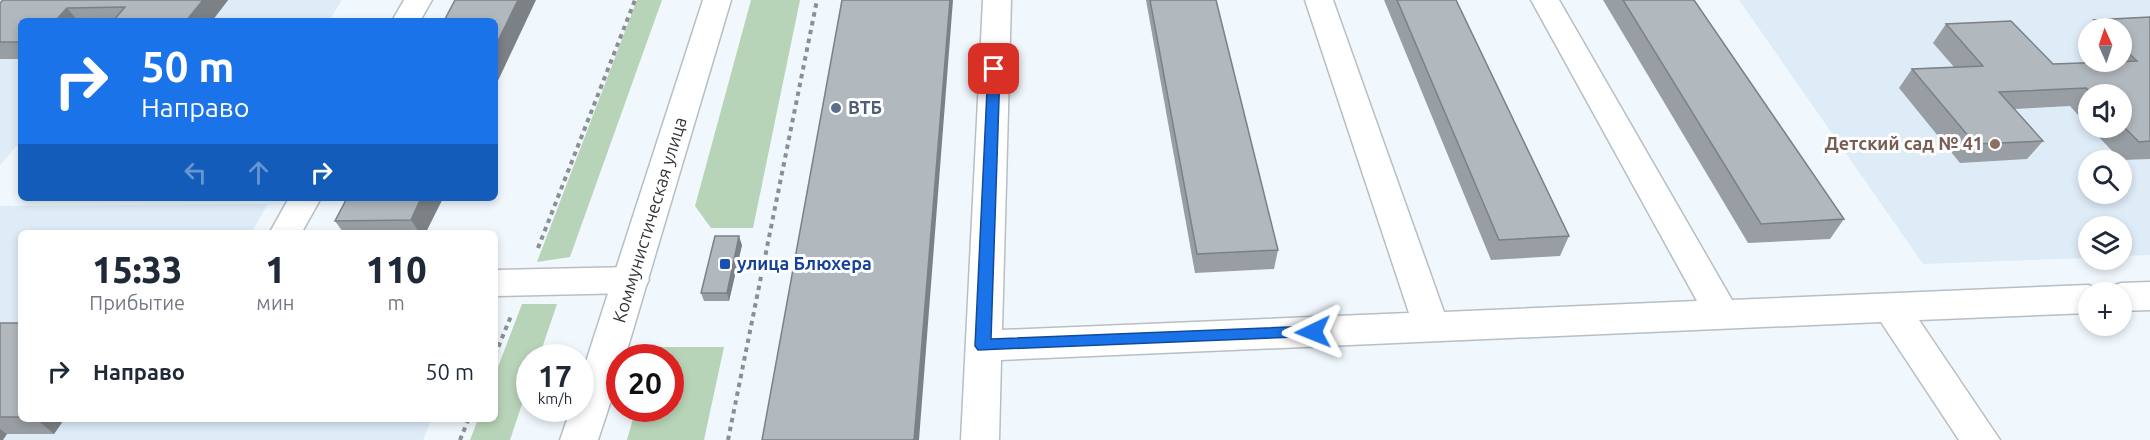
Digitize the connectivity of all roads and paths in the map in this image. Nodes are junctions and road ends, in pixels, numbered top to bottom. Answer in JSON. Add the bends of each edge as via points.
{"nodes":[{"id":1,"x":418,"y":0,"type":"edge"},
{"id":2,"x":635,"y":0,"type":"edge"},
{"id":3,"x":717,"y":0,"type":"edge"},
{"id":4,"x":817,"y":0,"type":"edge"},
{"id":5,"x":997,"y":0,"type":"edge"},
{"id":6,"x":1319,"y":0,"type":"edge"},
{"id":7,"x":1545,"y":0,"type":"edge"},
{"id":8,"x":408,"y":18,"type":"edge"},
{"id":9,"x":303,"y":201,"type":"edge"},
{"id":10,"x":287,"y":230,"type":"edge"},
{"id":11,"x":632,"y":280,"type":"junction"},
{"id":12,"x":510,"y":283,"type":"edge"},
{"id":13,"x":2150,"y":296,"type":"edge"},
{"id":14,"x":2132,"y":297,"type":"edge"},
{"id":15,"x":2078,"y":299,"type":"edge"},
{"id":16,"x":1890,"y":307,"type":"junction"},
{"id":17,"x":1722,"y":314,"type":"junction"},
{"id":18,"x":1431,"y":326,"type":"junction"},
{"id":19,"x":498,"y":341,"type":"edge"},
{"id":20,"x":983,"y":346,"type":"junction"},
{"id":21,"x":467,"y":422,"type":"edge"},
{"id":22,"x":460,"y":440,"type":"edge"},
{"id":23,"x":579,"y":440,"type":"edge"},
{"id":24,"x":728,"y":440,"type":"edge"},
{"id":25,"x":980,"y":440,"type":"edge"},
{"id":26,"x":1981,"y":440,"type":"edge"}],
"edges":[{"from":1,"to":8,"type":"main road"},
{"from":2,"to":12,"type":"path"},
{"from":3,"to":11,"type":"main road","name":"Коммунистическая улица"},
{"from":4,"to":24,"type":"path"},
{"from":5,"to":20,"type":"main road"},
{"from":6,"to":18,"type":"main road"},
{"from":7,"to":17,"type":"main road"},
{"from":9,"to":10,"type":"main road"},
{"from":11,"to":12,"type":"main road"},
{"from":11,"to":23,"type":"main road","name":"Коммунистическая улица"},
{"from":12,"to":19,"type":"path"},
{"from":13,"to":14,"type":"main road"},
{"from":15,"to":16,"type":"main road"},
{"from":16,"to":17,"type":"main road"},
{"from":16,"to":26,"type":"main road"},
{"from":17,"to":18,"type":"main road"},
{"from":18,"to":20,"type":"main road"},
{"from":20,"to":25,"type":"main road"},
{"from":21,"to":22,"type":"path"}]}
